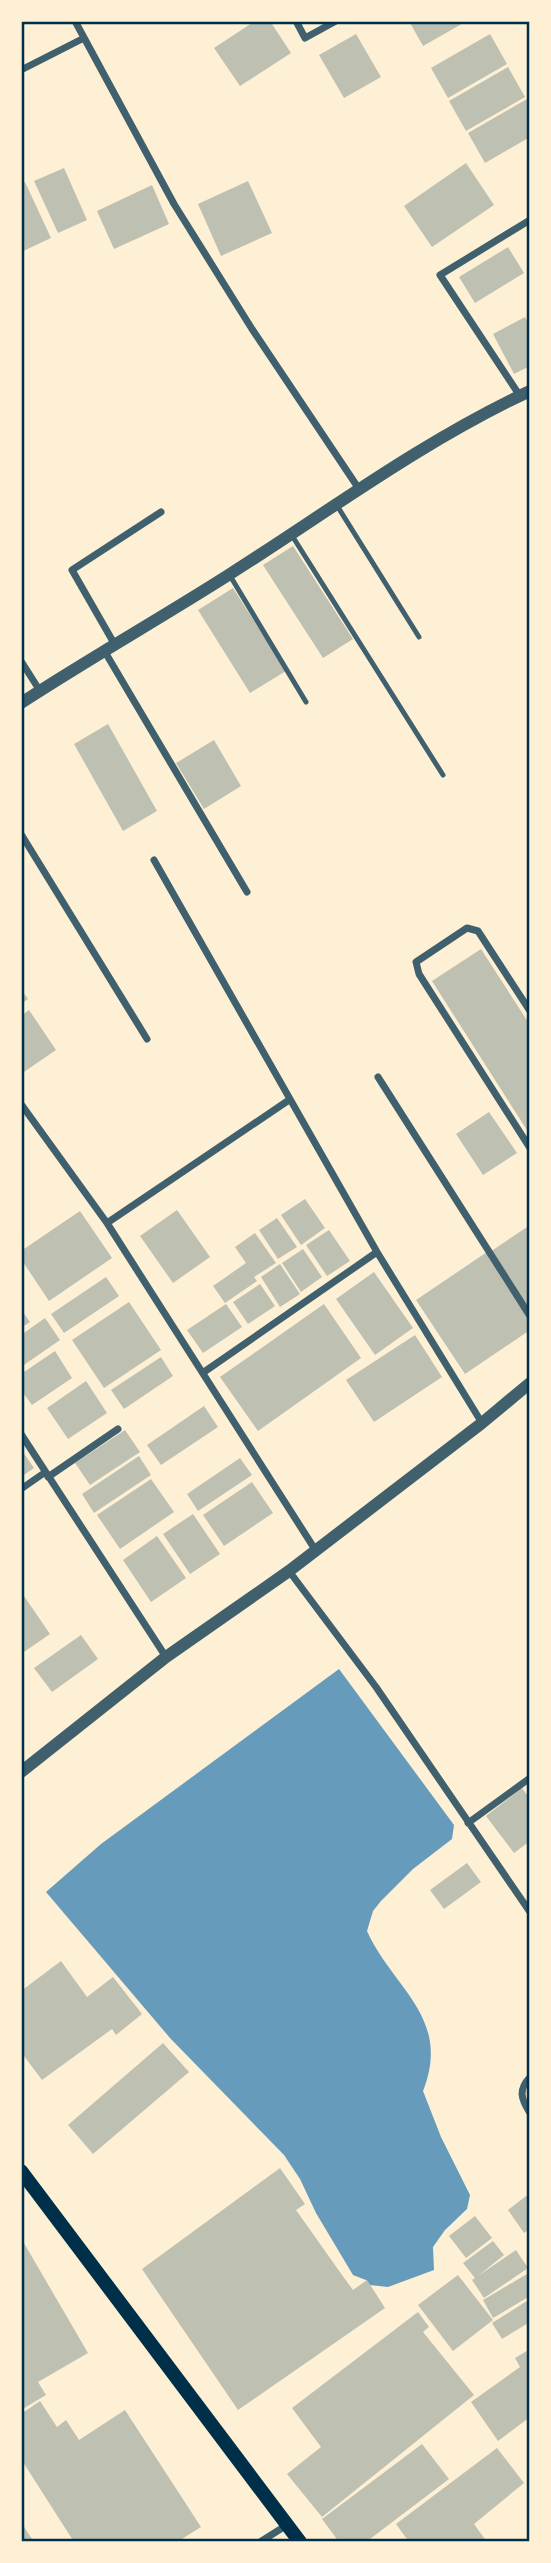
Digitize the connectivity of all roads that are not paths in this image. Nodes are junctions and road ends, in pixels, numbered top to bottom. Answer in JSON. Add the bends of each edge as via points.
{"nodes":[{"id":1,"x":75,"y":21,"type":"edge"},
{"id":2,"x":296,"y":21,"type":"edge"},
{"id":3,"x":337,"y":21,"type":"edge"},
{"id":4,"x":84,"y":38,"type":"junction"},
{"id":5,"x":21,"y":70,"type":"edge"},
{"id":6,"x":530,"y":220,"type":"edge"},
{"id":7,"x":525,"y":394,"type":"edge"},
{"id":8,"x":359,"y":489,"type":"junction"},
{"id":9,"x":336,"y":504,"type":"junction"},
{"id":10,"x":161,"y":512,"type":"dead end"},
{"id":11,"x":291,"y":534,"type":"junction"},
{"id":12,"x":229,"y":574,"type":"junction"},
{"id":13,"x":419,"y":637,"type":"dead end"},
{"id":14,"x":110,"y":648,"type":"junction"},
{"id":15,"x":21,"y":661,"type":"edge"},
{"id":16,"x":40,"y":691,"type":"junction"},
{"id":17,"x":306,"y":702,"type":"dead end"},
{"id":18,"x":21,"y":703,"type":"edge"},
{"id":19,"x":443,"y":775,"type":"dead end"},
{"id":20,"x":21,"y":834,"type":"edge"},
{"id":21,"x":154,"y":860,"type":"dead end"},
{"id":22,"x":247,"y":892,"type":"dead end"},
{"id":23,"x":530,"y":1011,"type":"edge"},
{"id":24,"x":146,"y":1039,"type":"dead end"},
{"id":25,"x":378,"y":1077,"type":"dead end"},
{"id":26,"x":289,"y":1100,"type":"junction"},
{"id":27,"x":21,"y":1104,"type":"edge"},
{"id":28,"x":530,"y":1148,"type":"edge"},
{"id":29,"x":107,"y":1223,"type":"junction"},
{"id":30,"x":377,"y":1252,"type":"junction"},
{"id":31,"x":530,"y":1315,"type":"edge"},
{"id":32,"x":204,"y":1372,"type":"junction"},
{"id":33,"x":530,"y":1383,"type":"edge"},
{"id":34,"x":482,"y":1423,"type":"junction"},
{"id":35,"x":118,"y":1429,"type":"dead end"},
{"id":36,"x":21,"y":1434,"type":"edge"},
{"id":37,"x":46,"y":1475,"type":"junction"},
{"id":38,"x":21,"y":1489,"type":"edge"},
{"id":39,"x":316,"y":1550,"type":"junction"},
{"id":40,"x":289,"y":1571,"type":"junction"},
{"id":41,"x":166,"y":1657,"type":"junction"},
{"id":42,"x":21,"y":1772,"type":"edge"},
{"id":43,"x":530,"y":1778,"type":"edge"},
{"id":44,"x":468,"y":1823,"type":"junction"},
{"id":45,"x":530,"y":1912,"type":"edge"},
{"id":46,"x":530,"y":2077,"type":"edge"},
{"id":47,"x":530,"y":2113,"type":"edge"},
{"id":48,"x":21,"y":2171,"type":"edge"},
{"id":49,"x":287,"y":2525,"type":"junction"},
{"id":50,"x":260,"y":2542,"type":"edge"},
{"id":51,"x":300,"y":2542,"type":"edge"}],
"edges":[{"from":1,"to":4,"type":"street"},
{"from":2,"to":3,"type":"street","via":[[305,38]]},
{"from":4,"to":5,"type":"street"},
{"from":4,"to":8,"type":"street","via":[[174,204]]},
{"from":6,"to":7,"type":"street","via":[[440,275]]},
{"from":7,"to":8,"type":"street","via":[[427,445]]},
{"from":8,"to":9,"type":"street"},
{"from":9,"to":11,"type":"street"},
{"from":9,"to":13,"type":"lane"},
{"from":10,"to":14,"type":"street","via":[[72,570]]},
{"from":11,"to":12,"type":"street"},
{"from":11,"to":19,"type":"lane"},
{"from":12,"to":14,"type":"street"},
{"from":12,"to":17,"type":"lane"},
{"from":14,"to":16,"type":"street"},
{"from":14,"to":22,"type":"street"},
{"from":15,"to":16,"type":"street"},
{"from":16,"to":18,"type":"street"},
{"from":20,"to":24,"type":"street"},
{"from":21,"to":26,"type":"street"},
{"from":23,"to":28,"type":"street","via":[[478,930],[467,928],[416,962],[419,974]]},
{"from":25,"to":31,"type":"street"},
{"from":26,"to":29,"type":"street"},
{"from":26,"to":30,"type":"street"},
{"from":27,"to":29,"type":"street"},
{"from":29,"to":32,"type":"street"},
{"from":30,"to":32,"type":"street"},
{"from":30,"to":34,"type":"street"},
{"from":32,"to":39,"type":"street"},
{"from":33,"to":34,"type":"street"},
{"from":34,"to":39,"type":"street"},
{"from":35,"to":37,"type":"street"},
{"from":36,"to":37,"type":"street"},
{"from":37,"to":38,"type":"street"},
{"from":37,"to":41,"type":"street"},
{"from":39,"to":40,"type":"street"},
{"from":40,"to":41,"type":"street"},
{"from":40,"to":44,"type":"street"},
{"from":41,"to":42,"type":"street"},
{"from":43,"to":44,"type":"street"},
{"from":44,"to":45,"type":"street"},
{"from":46,"to":47,"type":"street","via":[[521,2099]]},
{"from":48,"to":49,"type":"main road"},
{"from":49,"to":50,"type":"street"},
{"from":49,"to":51,"type":"main road"}]}
